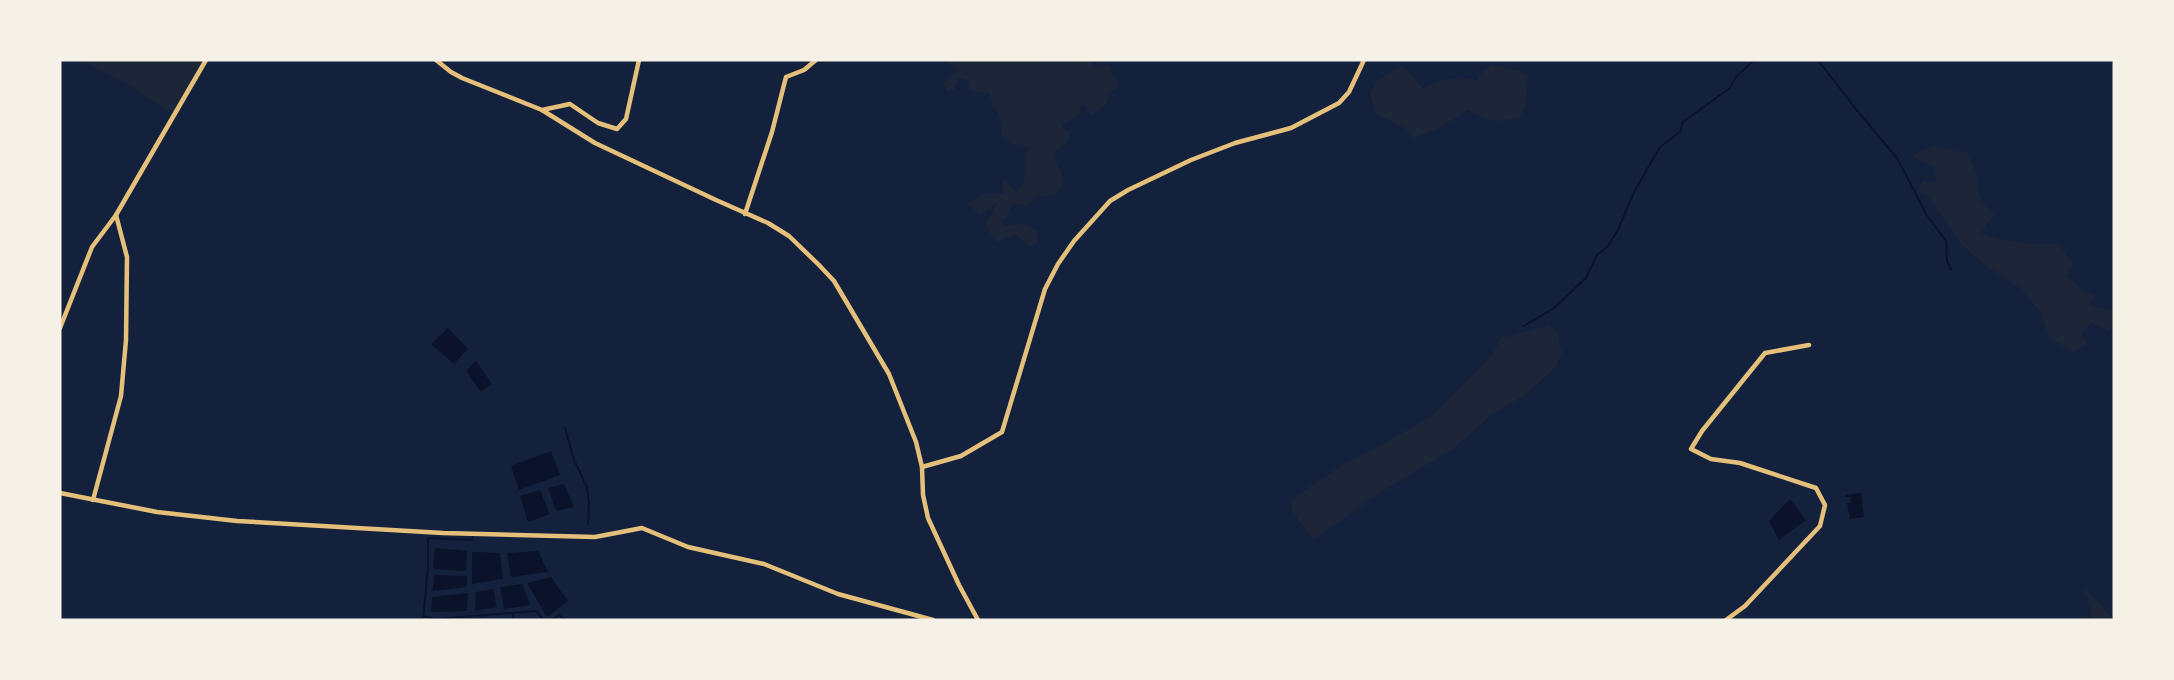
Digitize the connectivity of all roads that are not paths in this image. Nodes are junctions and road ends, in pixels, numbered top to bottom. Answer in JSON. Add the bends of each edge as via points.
{"nodes":[{"id":1,"x":206,"y":60,"type":"edge"},
{"id":2,"x":436,"y":60,"type":"edge"},
{"id":3,"x":639,"y":60,"type":"edge"},
{"id":4,"x":816,"y":60,"type":"edge"},
{"id":5,"x":1364,"y":60,"type":"edge"},
{"id":6,"x":542,"y":110,"type":"junction"},
{"id":7,"x":745,"y":214,"type":"junction"},
{"id":8,"x":116,"y":215,"type":"junction"},
{"id":9,"x":60,"y":328,"type":"edge"},
{"id":10,"x":1809,"y":345,"type":"dead end"},
{"id":11,"x":922,"y":467,"type":"junction"},
{"id":12,"x":60,"y":493,"type":"edge"},
{"id":13,"x":93,"y":500,"type":"junction"},
{"id":14,"x":933,"y":620,"type":"edge"},
{"id":15,"x":978,"y":620,"type":"edge"},
{"id":16,"x":1726,"y":620,"type":"edge"}],
"edges":[{"from":1,"to":8,"type":"street"},
{"from":2,"to":6,"type":"street","via":[[462,78]]},
{"from":3,"to":6,"type":"street","via":[[626,119],[617,129],[598,123],[570,105]]},
{"from":4,"to":7,"type":"street","via":[[786,77]]},
{"from":5,"to":11,"type":"street","via":[[1349,92],[1338,103],[1291,128],[1191,160],[1110,201],[1074,241],[1045,289],[1002,432],[961,456]]},
{"from":6,"to":7,"type":"street","via":[[595,143]]},
{"from":7,"to":11,"type":"street","via":[[789,236],[834,281],[889,374]]},
{"from":8,"to":9,"type":"street","via":[[92,247]]},
{"from":8,"to":13,"type":"street","via":[[127,257],[126,340],[121,396]]},
{"from":10,"to":16,"type":"street","via":[[1765,353],[1691,449],[1711,459],[1816,488],[1825,505],[1820,526],[1745,606]]},
{"from":11,"to":15,"type":"street","via":[[928,518]]},
{"from":12,"to":13,"type":"street"},
{"from":13,"to":14,"type":"street","via":[[237,521],[443,533],[595,537],[642,528],[688,547],[764,564],[838,594]]}]}
